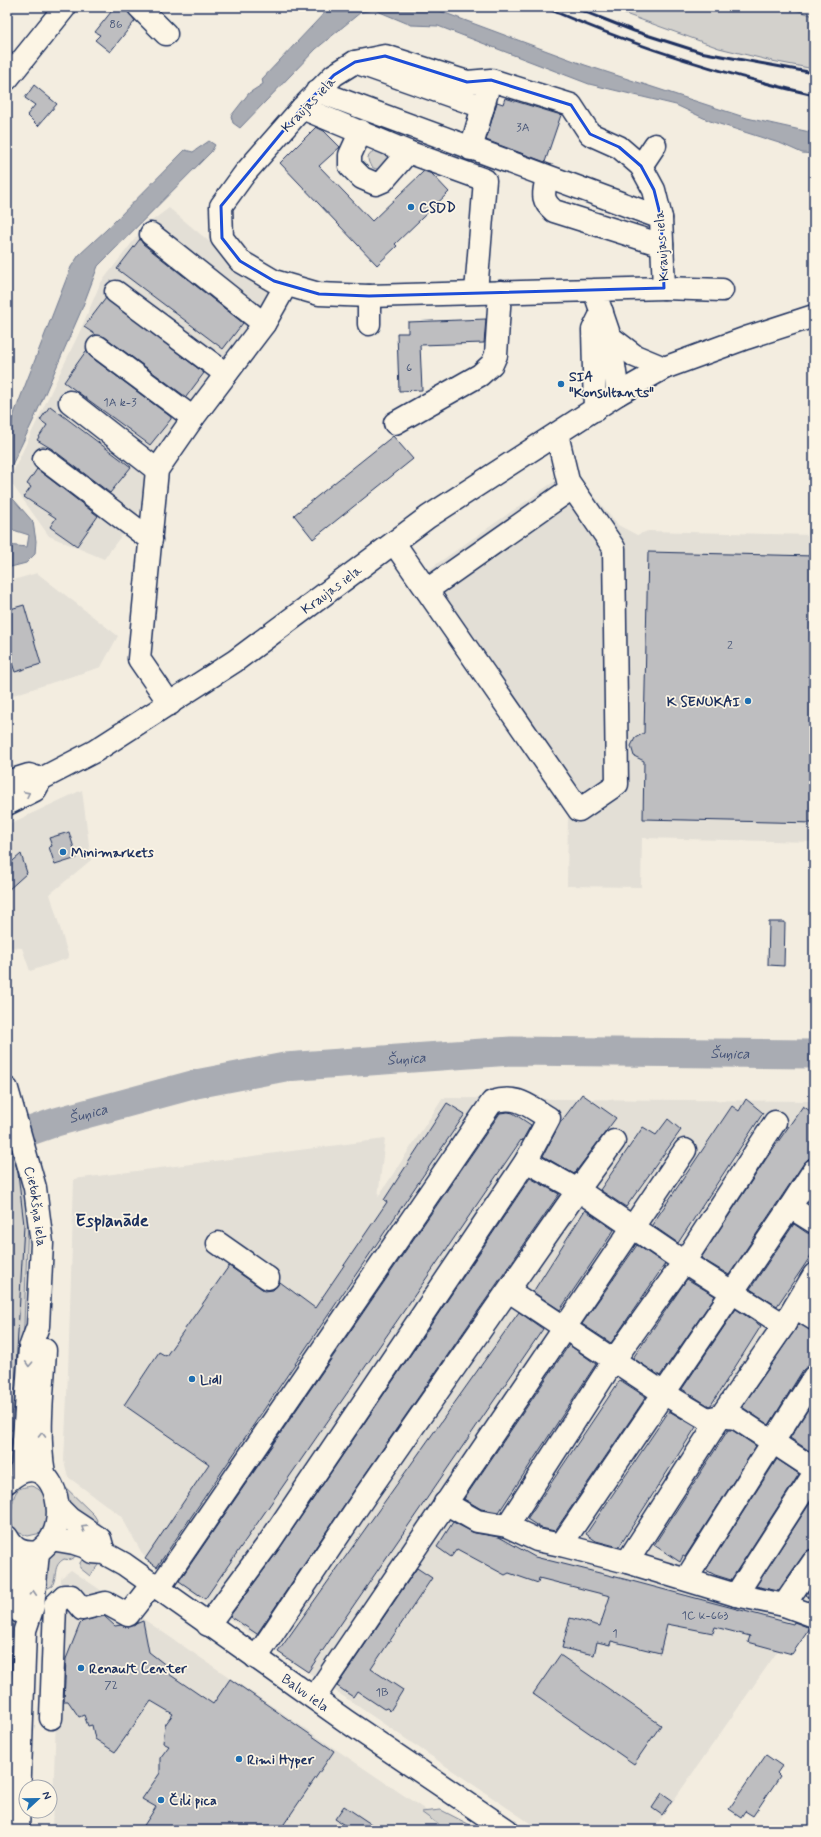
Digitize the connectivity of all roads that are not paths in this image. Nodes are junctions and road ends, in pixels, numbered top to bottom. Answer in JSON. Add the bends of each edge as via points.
{"nodes":[{"id":1,"x":65,"y":7,"type":"edge"},
{"id":2,"x":140,"y":7,"type":"edge"},
{"id":3,"x":166,"y":34,"type":"dead end"},
{"id":4,"x":355,"y":62,"type":"junction"},
{"id":5,"x":7,"y":79,"type":"edge"},
{"id":6,"x":491,"y":80,"type":"junction"},
{"id":7,"x":317,"y":91,"type":"junction"},
{"id":8,"x":483,"y":107,"type":"junction"},
{"id":9,"x":302,"y":108,"type":"junction"},
{"id":10,"x":360,"y":131,"type":"junction"},
{"id":11,"x":655,"y":145,"type":"dead end"},
{"id":12,"x":470,"y":149,"type":"junction"},
{"id":13,"x":408,"y":152,"type":"junction"},
{"id":14,"x":508,"y":162,"type":"junction"},
{"id":15,"x":641,"y":166,"type":"junction"},
{"id":16,"x":547,"y":177,"type":"junction"},
{"id":17,"x":485,"y":180,"type":"junction"},
{"id":18,"x":661,"y":218,"type":"junction"},
{"id":19,"x":151,"y":234,"type":"dead end"},
{"id":20,"x":662,"y":245,"type":"junction"},
{"id":21,"x":286,"y":284,"type":"junction"},
{"id":22,"x":664,"y":288,"type":"junction"},
{"id":23,"x":594,"y":290,"type":"junction"},
{"id":24,"x":722,"y":290,"type":"dead end"},
{"id":25,"x":116,"y":292,"type":"dead end"},
{"id":26,"x":476,"y":292,"type":"junction"},
{"id":27,"x":500,"y":292,"type":"junction"},
{"id":28,"x":369,"y":296,"type":"junction"},
{"id":29,"x":602,"y":312,"type":"junction"},
{"id":30,"x":814,"y":316,"type":"edge"},
{"id":31,"x":264,"y":324,"type":"junction"},
{"id":32,"x":369,"y":324,"type":"dead end"},
{"id":33,"x":610,"y":338,"type":"junction"},
{"id":34,"x":98,"y":347,"type":"dead end"},
{"id":35,"x":664,"y":368,"type":"junction"},
{"id":36,"x":226,"y":374,"type":"junction"},
{"id":37,"x":618,"y":394,"type":"junction"},
{"id":38,"x":70,"y":402,"type":"dead end"},
{"id":39,"x":595,"y":410,"type":"junction"},
{"id":40,"x":193,"y":418,"type":"junction"},
{"id":41,"x":395,"y":423,"type":"dead end"},
{"id":42,"x":557,"y":434,"type":"junction"},
{"id":43,"x":44,"y":458,"type":"dead end"},
{"id":44,"x":157,"y":470,"type":"junction"},
{"id":45,"x":572,"y":488,"type":"junction"},
{"id":46,"x":151,"y":540,"type":"junction"},
{"id":47,"x":394,"y":543,"type":"junction"},
{"id":48,"x":427,"y":590,"type":"junction"},
{"id":49,"x":170,"y":704,"type":"junction"},
{"id":50,"x":41,"y":778,"type":"junction"},
{"id":51,"x":7,"y":782,"type":"edge"},
{"id":52,"x":7,"y":804,"type":"edge"},
{"id":53,"x":7,"y":1089,"type":"edge"},
{"id":54,"x":775,"y":1122,"type":"dead end"},
{"id":55,"x":614,"y":1141,"type":"dead end"},
{"id":56,"x":685,"y":1150,"type":"dead end"},
{"id":57,"x":526,"y":1161,"type":"junction"},
{"id":58,"x":814,"y":1170,"type":"edge"},
{"id":59,"x":578,"y":1190,"type":"junction"},
{"id":60,"x":790,"y":1207,"type":"junction"},
{"id":61,"x":814,"y":1222,"type":"edge"},
{"id":62,"x":633,"y":1228,"type":"junction"},
{"id":63,"x":218,"y":1243,"type":"dead end"},
{"id":64,"x":684,"y":1262,"type":"junction"},
{"id":65,"x":814,"y":1275,"type":"edge"},
{"id":66,"x":268,"y":1278,"type":"dead end"},
{"id":67,"x":509,"y":1291,"type":"junction"},
{"id":68,"x":733,"y":1292,"type":"junction"},
{"id":69,"x":789,"y":1316,"type":"junction"},
{"id":70,"x":814,"y":1319,"type":"edge"},
{"id":71,"x":38,"y":1326,"type":"junction"},
{"id":72,"x":564,"y":1328,"type":"junction"},
{"id":73,"x":614,"y":1360,"type":"junction"},
{"id":74,"x":814,"y":1377,"type":"edge"},
{"id":75,"x":665,"y":1394,"type":"junction"},
{"id":76,"x":721,"y":1416,"type":"junction"},
{"id":77,"x":772,"y":1442,"type":"junction"},
{"id":78,"x":814,"y":1468,"type":"edge"},
{"id":79,"x":44,"y":1473,"type":"junction"},
{"id":80,"x":814,"y":1474,"type":"edge"},
{"id":81,"x":15,"y":1477,"type":"edge"},
{"id":82,"x":445,"y":1503,"type":"junction"},
{"id":83,"x":58,"y":1507,"type":"junction"},
{"id":84,"x":508,"y":1526,"type":"junction"},
{"id":85,"x":28,"y":1544,"type":"edge"},
{"id":86,"x":562,"y":1545,"type":"junction"},
{"id":87,"x":104,"y":1553,"type":"junction"},
{"id":88,"x":814,"y":1561,"type":"edge"},
{"id":89,"x":627,"y":1562,"type":"junction"},
{"id":90,"x":686,"y":1579,"type":"junction"},
{"id":91,"x":156,"y":1586,"type":"junction"},
{"id":92,"x":736,"y":1595,"type":"junction"},
{"id":93,"x":784,"y":1605,"type":"junction"},
{"id":94,"x":814,"y":1616,"type":"edge"},
{"id":95,"x":208,"y":1625,"type":"junction"},
{"id":96,"x":256,"y":1658,"type":"junction"},
{"id":97,"x":314,"y":1698,"type":"junction"},
{"id":98,"x":51,"y":1718,"type":"dead end"},
{"id":99,"x":18,"y":1830,"type":"edge"},
{"id":100,"x":507,"y":1830,"type":"edge"}],
"edges":[{"from":1,"to":5,"type":"street"},
{"from":2,"to":3,"type":"street"},
{"from":4,"to":6,"type":"street","name":"Kraujas iela","via":[[385,56],[467,82]]},
{"from":4,"to":7,"type":"street","name":"Kraujas iela","via":[[334,75]]},
{"from":4,"to":8,"type":"street"},
{"from":6,"to":8,"type":"street"},
{"from":6,"to":15,"type":"street","name":"Kraujas iela","via":[[571,105],[590,134],[619,147]]},
{"from":7,"to":9,"type":"street","name":"Kraujas iela"},
{"from":7,"to":12,"type":"street"},
{"from":8,"to":12,"type":"street"},
{"from":9,"to":10,"type":"street"},
{"from":9,"to":21,"type":"street","name":"Kraujas iela","via":[[245,173],[221,206],[222,238],[240,261],[274,281]]},
{"from":10,"to":13,"type":"street"},
{"from":10,"to":13,"type":"street","via":[[350,156],[350,166],[362,178],[376,184],[383,181]]},
{"from":11,"to":15,"type":"street"},
{"from":12,"to":14,"type":"street"},
{"from":13,"to":17,"type":"street"},
{"from":14,"to":16,"type":"street"},
{"from":14,"to":17,"type":"street"},
{"from":15,"to":18,"type":"street","name":"Kraujas iela","via":[[654,190]]},
{"from":16,"to":18,"type":"street"},
{"from":16,"to":20,"type":"street","via":[[544,198],[554,211]]},
{"from":17,"to":26,"type":"street"},
{"from":18,"to":20,"type":"street","name":"Kraujas iela"},
{"from":19,"to":31,"type":"street"},
{"from":20,"to":22,"type":"street","name":"Kraujas iela"},
{"from":21,"to":28,"type":"street","name":"Kraujas iela","via":[[319,294]]},
{"from":21,"to":31,"type":"street"},
{"from":22,"to":23,"type":"street","name":"Kraujas iela"},
{"from":22,"to":24,"type":"street"},
{"from":23,"to":27,"type":"street","name":"Kraujas iela"},
{"from":23,"to":29,"type":"street"},
{"from":25,"to":36,"type":"street"},
{"from":26,"to":27,"type":"street","name":"Kraujas iela"},
{"from":26,"to":28,"type":"street","name":"Kraujas iela"},
{"from":27,"to":41,"type":"street","via":[[496,355],[492,364],[480,375]]},
{"from":28,"to":32,"type":"street"},
{"from":29,"to":33,"type":"street"},
{"from":29,"to":39,"type":"street","via":[[593,330]]},
{"from":30,"to":35,"type":"street","name":"Kraujas iela"},
{"from":31,"to":36,"type":"street"},
{"from":33,"to":35,"type":"street","via":[[635,356]]},
{"from":33,"to":37,"type":"street"},
{"from":34,"to":40,"type":"street"},
{"from":35,"to":37,"type":"street","name":"Kraujas iela"},
{"from":36,"to":40,"type":"street"},
{"from":37,"to":39,"type":"street","name":"Kraujas iela"},
{"from":38,"to":44,"type":"street"},
{"from":39,"to":42,"type":"street","name":"Kraujas iela"},
{"from":40,"to":44,"type":"street"},
{"from":42,"to":45,"type":"street"},
{"from":42,"to":47,"type":"street","name":"Kraujas iela","via":[[428,517]]},
{"from":43,"to":46,"type":"street"},
{"from":44,"to":46,"type":"street"},
{"from":45,"to":48,"type":"street"},
{"from":45,"to":48,"type":"street","via":[[614,548],[616,784],[579,810]]},
{"from":46,"to":49,"type":"street","via":[[139,660]]},
{"from":47,"to":48,"type":"street"},
{"from":47,"to":49,"type":"street","name":"Kraujas iela","via":[[235,661]]},
{"from":49,"to":50,"type":"street","name":"Kraujas iela","via":[[95,751]]},
{"from":50,"to":51,"type":"street","name":"Kraujas iela","via":[[29,775]]},
{"from":52,"to":50,"type":"street","name":"Kraujas iela","one_way":true,"via":[[35,790]]},
{"from":53,"to":71,"type":"street","name":"Cietokšņa iela","via":[[35,1188],[42,1243]]},
{"from":54,"to":64,"type":"street"},
{"from":55,"to":59,"type":"street"},
{"from":56,"to":62,"type":"street"},
{"from":57,"to":59,"type":"street"},
{"from":57,"to":91,"type":"street","via":[[549,1118],[516,1098],[503,1098],[492,1102]]},
{"from":57,"to":95,"type":"street","via":[[270,1540]]},
{"from":58,"to":60,"type":"street"},
{"from":59,"to":62,"type":"street"},
{"from":59,"to":67,"type":"street"},
{"from":60,"to":61,"type":"street"},
{"from":60,"to":68,"type":"street"},
{"from":62,"to":64,"type":"street"},
{"from":62,"to":72,"type":"street"},
{"from":63,"to":66,"type":"street"},
{"from":64,"to":68,"type":"street"},
{"from":64,"to":73,"type":"street"},
{"from":65,"to":69,"type":"street"},
{"from":67,"to":72,"type":"street"},
{"from":67,"to":96,"type":"street","via":[[367,1493]]},
{"from":68,"to":69,"type":"street"},
{"from":68,"to":75,"type":"street"},
{"from":69,"to":70,"type":"street"},
{"from":69,"to":76,"type":"street"},
{"from":79,"to":71,"type":"street","name":"Cietokšņa iela","one_way":true,"via":[[42,1435],[45,1348]]},
{"from":71,"to":81,"type":"street","name":"Cietokšņa iela","one_way":true,"via":[[30,1348]]},
{"from":72,"to":73,"type":"street"},
{"from":72,"to":82,"type":"street"},
{"from":73,"to":75,"type":"street"},
{"from":73,"to":84,"type":"street"},
{"from":74,"to":77,"type":"street"},
{"from":75,"to":76,"type":"street","via":[[707,1419]]},
{"from":75,"to":86,"type":"street"},
{"from":76,"to":77,"type":"street","via":[[736,1418]]},
{"from":76,"to":89,"type":"street"},
{"from":77,"to":78,"type":"street"},
{"from":77,"to":90,"type":"street"},
{"from":79,"to":81,"type":"street","via":[[36,1470]]},
{"from":79,"to":83,"type":"street","via":[[54,1489]]},
{"from":80,"to":92,"type":"street"},
{"from":82,"to":84,"type":"street","via":[[477,1521]]},
{"from":82,"to":97,"type":"street"},
{"from":83,"to":85,"type":"street","via":[[57,1524]]},
{"from":87,"to":83,"type":"street","one_way":true,"via":[[100,1538],[70,1519]]},
{"from":84,"to":86,"type":"street","via":[[537,1540]]},
{"from":85,"to":87,"type":"street","name":"Balvu iela","via":[[74,1543],[92,1552]]},
{"from":85,"to":99,"type":"street","via":[[33,1606],[25,1630]]},
{"from":86,"to":89,"type":"street"},
{"from":87,"to":91,"type":"street","name":"Balvu iela"},
{"from":88,"to":93,"type":"street"},
{"from":89,"to":90,"type":"street"},
{"from":90,"to":92,"type":"street"},
{"from":91,"to":95,"type":"street","name":"Balvu iela"},
{"from":91,"to":98,"type":"street","via":[[128,1615],[106,1603],[82,1609],[71,1596],[64,1596],[55,1605]]},
{"from":92,"to":93,"type":"street"},
{"from":93,"to":94,"type":"street"},
{"from":95,"to":96,"type":"street","name":"Balvu iela"},
{"from":96,"to":97,"type":"street","name":"Balvu iela"},
{"from":97,"to":100,"type":"street","name":"Balvu iela"}]}
